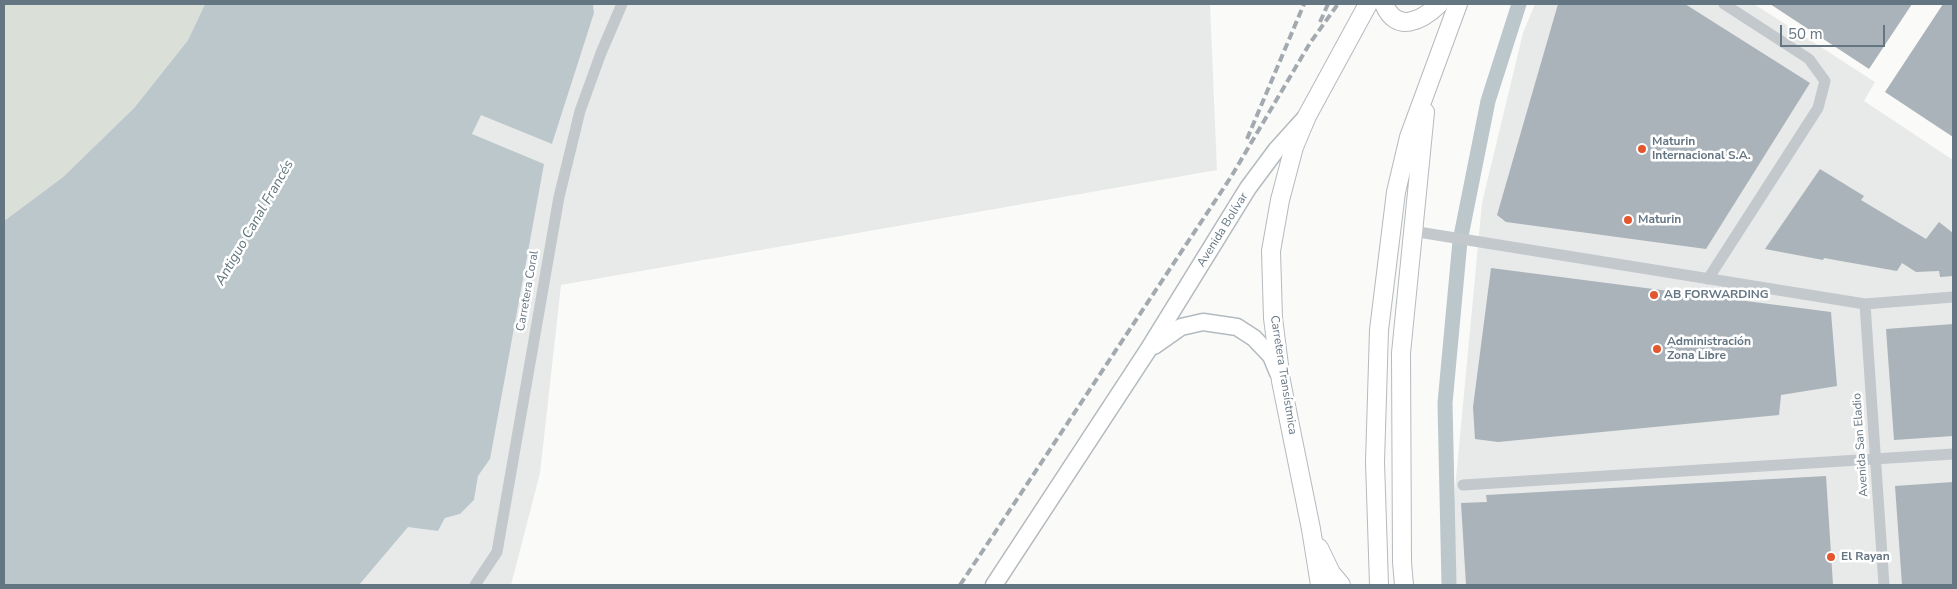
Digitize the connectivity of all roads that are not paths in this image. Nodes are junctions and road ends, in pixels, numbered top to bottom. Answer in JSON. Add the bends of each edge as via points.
{"nodes":[{"id":1,"x":622,"y":4,"type":"edge"},
{"id":2,"x":1368,"y":4,"type":"edge"},
{"id":3,"x":1384,"y":4,"type":"edge"},
{"id":4,"x":1439,"y":4,"type":"edge"},
{"id":5,"x":1458,"y":4,"type":"edge"},
{"id":6,"x":1724,"y":4,"type":"edge"},
{"id":7,"x":1428,"y":82,"type":"junction"},
{"id":8,"x":1307,"y":116,"type":"junction"},
{"id":9,"x":1412,"y":231,"type":"junction"},
{"id":10,"x":1708,"y":279,"type":"junction"},
{"id":11,"x":1953,"y":297,"type":"edge"},
{"id":12,"x":1865,"y":304,"type":"junction"},
{"id":13,"x":1148,"y":350,"type":"junction"},
{"id":14,"x":1281,"y":381,"type":"junction"},
{"id":15,"x":1953,"y":454,"type":"edge"},
{"id":16,"x":1875,"y":459,"type":"junction"},
{"id":17,"x":1463,"y":486,"type":"dead end"},
{"id":18,"x":1311,"y":529,"type":"junction"},
{"id":19,"x":1402,"y":562,"type":"junction"},
{"id":20,"x":475,"y":585,"type":"edge"},
{"id":21,"x":994,"y":585,"type":"edge"},
{"id":22,"x":1320,"y":585,"type":"edge"},
{"id":23,"x":1341,"y":585,"type":"edge"},
{"id":24,"x":1378,"y":585,"type":"edge"},
{"id":25,"x":1387,"y":585,"type":"edge"},
{"id":26,"x":1404,"y":585,"type":"edge"},
{"id":27,"x":1884,"y":585,"type":"edge"}],
"edges":[{"from":1,"to":20,"type":"street","name":"Carretera Coral","via":[[580,111],[557,207],[497,552]]},
{"from":2,"to":8,"type":"main road","name":"Carretera Transístmica"},
{"from":3,"to":4,"type":"main road","via":[[1392,17],[1407,22],[1423,17]]},
{"from":5,"to":7,"type":"main road"},
{"from":6,"to":10,"type":"street","via":[[1809,59],[1825,81],[1818,108]]},
{"from":7,"to":9,"type":"main road"},
{"from":7,"to":24,"type":"main road","via":[[1409,137],[1396,192],[1379,330],[1375,462]]},
{"from":8,"to":13,"type":"main road","name":"Avenida Bolívar","via":[[1248,188]]},
{"from":8,"to":14,"type":"main road","name":"Carretera Transístmica","via":[[1294,147],[1270,251],[1273,318]]},
{"from":9,"to":10,"type":"street"},
{"from":9,"to":19,"type":"main road","via":[[1401,353]]},
{"from":10,"to":12,"type":"street"},
{"from":11,"to":12,"type":"street"},
{"from":12,"to":16,"type":"street","name":"Avenida San Eladio"},
{"from":13,"to":14,"type":"main road","name":"Avenida Bolívar","via":[[1181,327],[1203,322],[1237,326],[1271,356]]},
{"from":13,"to":21,"type":"main road","name":"Avenida Bolívar"},
{"from":14,"to":18,"type":"main road","name":"Carretera Transístmica"},
{"from":15,"to":16,"type":"street"},
{"from":16,"to":17,"type":"street"},
{"from":16,"to":27,"type":"street","name":"Avenida San Eladio"},
{"from":18,"to":22,"type":"main road","name":"Carretera Transístmica"},
{"from":18,"to":23,"type":"main road","via":[[1331,573]]},
{"from":19,"to":25,"type":"main road"},
{"from":19,"to":26,"type":"main road"}]}
